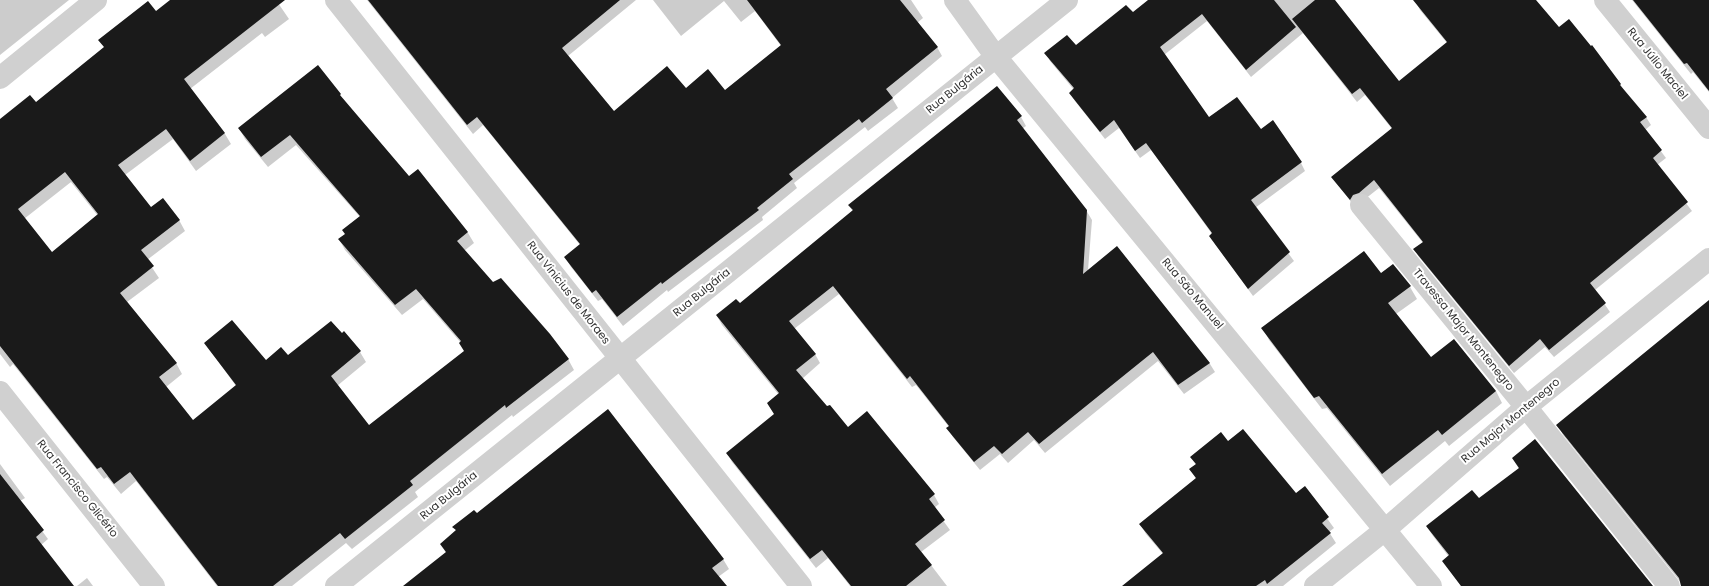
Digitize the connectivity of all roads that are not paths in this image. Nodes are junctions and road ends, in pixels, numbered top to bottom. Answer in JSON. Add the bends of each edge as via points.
{"nodes":[{"id":1,"x":96,"y":0,"type":"edge"},
{"id":2,"x":336,"y":0,"type":"edge"},
{"id":3,"x":954,"y":0,"type":"edge"},
{"id":4,"x":1067,"y":0,"type":"edge"},
{"id":5,"x":1605,"y":0,"type":"edge"},
{"id":6,"x":996,"y":57,"type":"junction"},
{"id":7,"x":0,"y":78,"type":"edge"},
{"id":8,"x":1709,"y":128,"type":"edge"},
{"id":9,"x":1361,"y":205,"type":"dead end"},
{"id":10,"x":1709,"y":259,"type":"edge"},
{"id":11,"x":620,"y":358,"type":"junction"},
{"id":12,"x":0,"y":392,"type":"edge"},
{"id":13,"x":1526,"y":407,"type":"junction"},
{"id":14,"x":1386,"y":529,"type":"junction"},
{"id":15,"x":154,"y":586,"type":"edge"},
{"id":16,"x":336,"y":586,"type":"edge"},
{"id":17,"x":800,"y":586,"type":"edge"},
{"id":18,"x":1315,"y":586,"type":"edge"},
{"id":19,"x":1431,"y":586,"type":"edge"},
{"id":20,"x":1669,"y":586,"type":"edge"}],
"edges":[{"from":1,"to":7,"type":"street"},
{"from":2,"to":11,"type":"street","name":"Rua Vinicius de Moraes"},
{"from":3,"to":6,"type":"street","name":"Rua São Manuel"},
{"from":4,"to":6,"type":"street","name":"Rua Bulgária"},
{"from":5,"to":8,"type":"street","name":"Rua Júlio Maciel"},
{"from":6,"to":11,"type":"street","name":"Rua Bulgária"},
{"from":6,"to":14,"type":"street","name":"Rua São Manuel"},
{"from":9,"to":13,"type":"street","name":"Travessa Major Montenegro"},
{"from":10,"to":13,"type":"street","name":"Rua Major Montenegro"},
{"from":11,"to":16,"type":"street","name":"Rua Bulgária"},
{"from":11,"to":17,"type":"street","name":"Rua Vinicius de Moraes"},
{"from":12,"to":15,"type":"street","name":"Rua Francisco Glicério"},
{"from":13,"to":14,"type":"street","name":"Rua Major Montenegro"},
{"from":13,"to":20,"type":"street","name":"Travessa Major Montenegro"},
{"from":14,"to":18,"type":"street","name":"Rua Major Montenegro"},
{"from":14,"to":19,"type":"street","name":"Rua São Manuel"}]}
